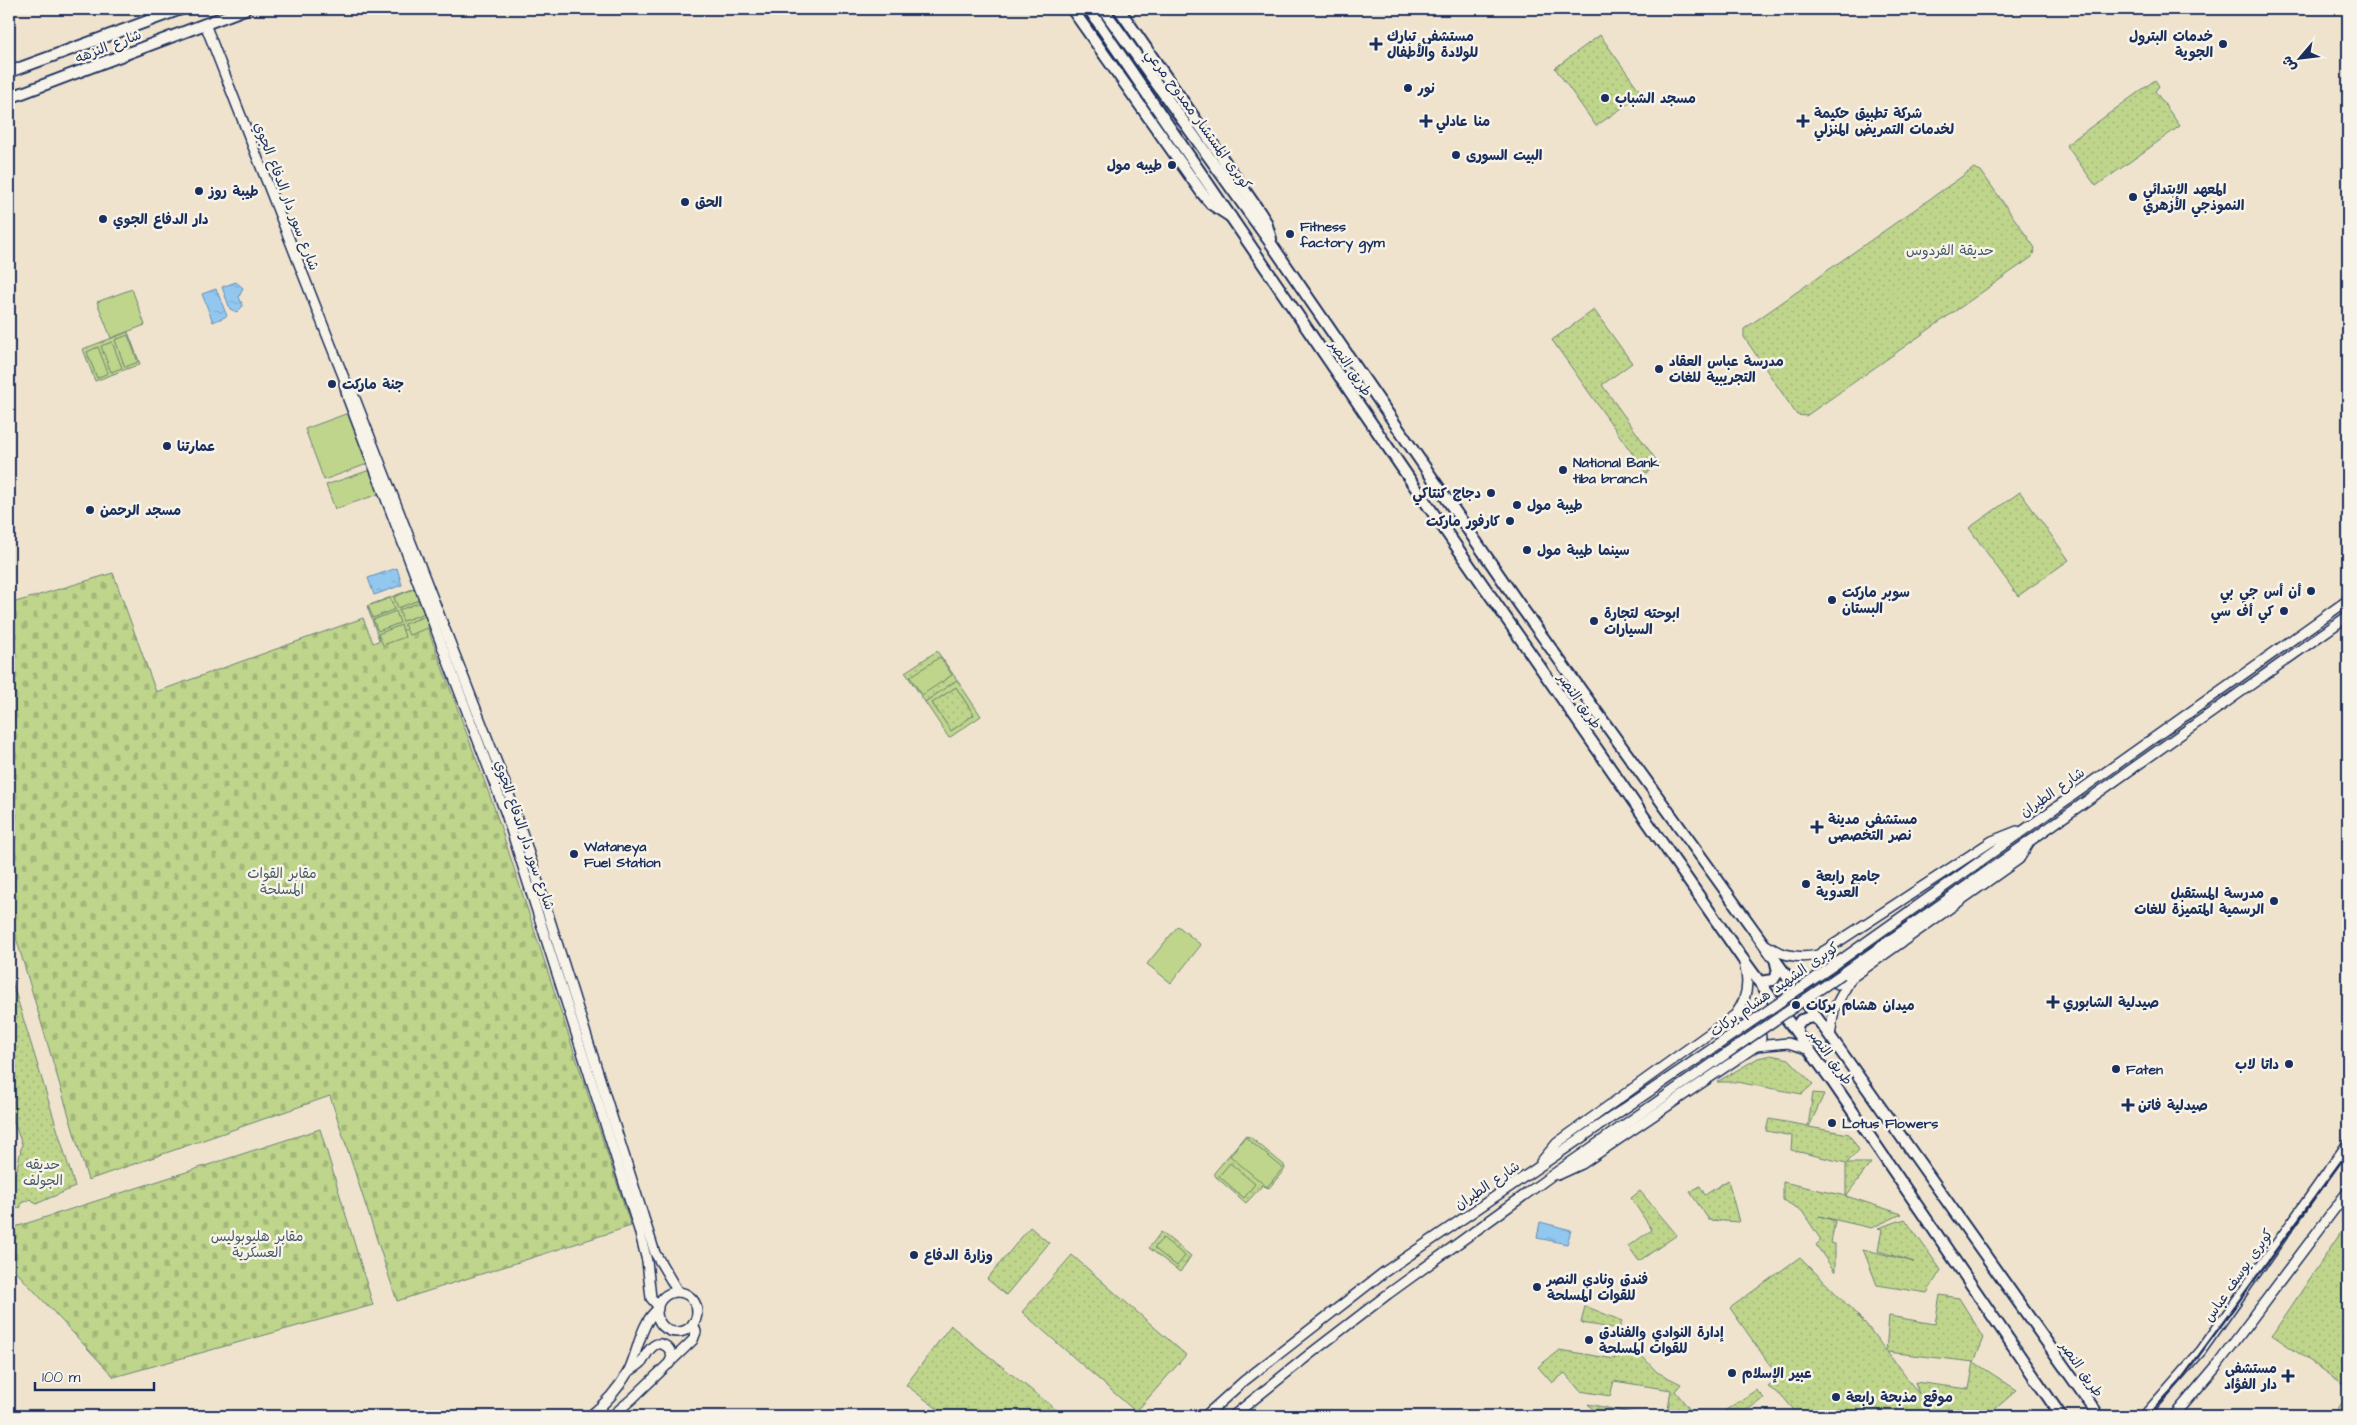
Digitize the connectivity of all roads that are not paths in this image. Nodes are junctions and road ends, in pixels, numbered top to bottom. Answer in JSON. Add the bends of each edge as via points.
{"nodes":[{"id":1,"x":181,"y":9,"type":"edge"},
{"id":2,"x":245,"y":9,"type":"edge"},
{"id":3,"x":1072,"y":9,"type":"edge"},
{"id":4,"x":1089,"y":9,"type":"edge"},
{"id":5,"x":1103,"y":9,"type":"edge"},
{"id":6,"x":1119,"y":9,"type":"edge"},
{"id":7,"x":205,"y":24,"type":"junction"},
{"id":8,"x":9,"y":72,"type":"edge"},
{"id":9,"x":9,"y":98,"type":"edge"},
{"id":10,"x":1234,"y":219,"type":"junction"},
{"id":11,"x":1272,"y":245,"type":"junction"},
{"id":12,"x":344,"y":378,"type":"junction"},
{"id":13,"x":2348,"y":600,"type":"edge"},
{"id":14,"x":2348,"y":616,"type":"edge"},
{"id":15,"x":444,"y":625,"type":"junction"},
{"id":16,"x":434,"y":629,"type":"junction"},
{"id":17,"x":2022,"y":830,"type":"junction"},
{"id":18,"x":2030,"y":840,"type":"joint"},
{"id":19,"x":1758,"y":938,"type":"junction"},
{"id":20,"x":1822,"y":952,"type":"junction"},
{"id":21,"x":1742,"y":958,"type":"junction"},
{"id":22,"x":1776,"y":963,"type":"junction"},
{"id":23,"x":1846,"y":976,"type":"junction"},
{"id":24,"x":1759,"y":982,"type":"junction"},
{"id":25,"x":1734,"y":1015,"type":"junction"},
{"id":26,"x":1818,"y":1020,"type":"junction"},
{"id":27,"x":1797,"y":1033,"type":"junction"},
{"id":28,"x":1830,"y":1036,"type":"junction"},
{"id":29,"x":1756,"y":1046,"type":"junction"},
{"id":30,"x":1810,"y":1050,"type":"junction"},
{"id":31,"x":597,"y":1068,"type":"junction"},
{"id":32,"x":588,"y":1070,"type":"junction"},
{"id":33,"x":2348,"y":1144,"type":"edge"},
{"id":34,"x":1539,"y":1167,"type":"junction"},
{"id":35,"x":1551,"y":1176,"type":"junction"},
{"id":36,"x":2348,"y":1191,"type":"edge"},
{"id":37,"x":678,"y":1292,"type":"junction"},
{"id":38,"x":658,"y":1308,"type":"junction"},
{"id":39,"x":693,"y":1323,"type":"junction"},
{"id":40,"x":668,"y":1366,"type":"junction"},
{"id":41,"x":628,"y":1372,"type":"junction"},
{"id":42,"x":590,"y":1416,"type":"edge"},
{"id":43,"x":612,"y":1416,"type":"edge"},
{"id":44,"x":1205,"y":1416,"type":"edge"},
{"id":45,"x":1233,"y":1416,"type":"edge"},
{"id":46,"x":2061,"y":1416,"type":"edge"},
{"id":47,"x":2098,"y":1416,"type":"edge"},
{"id":48,"x":2144,"y":1416,"type":"edge"},
{"id":49,"x":2174,"y":1416,"type":"edge"}],
"edges":[{"from":1,"to":8,"type":"main road","name":"شارع النزهه"},
{"from":2,"to":7,"type":"main road","name":"شارع النزهه"},
{"from":3,"to":10,"type":"main road","name":"طريق النصر","via":[[1202,193],[1216,208]]},
{"from":4,"to":10,"type":"main road","name":"كوبرى المستشار ممدوح مرعي"},
{"from":5,"to":11,"type":"main road","name":"كوبرى المستشار ممدوح مرعي"},
{"from":6,"to":11,"type":"main road","name":"طريق النصر","via":[[1260,211]]},
{"from":7,"to":9,"type":"main road","name":"شارع النزهه"},
{"from":7,"to":12,"type":"main road","name":"شارع سور دار الدفاع الجوي"},
{"from":10,"to":21,"type":"main road","name":"طريق النصر","via":[[1413,484]]},
{"from":11,"to":19,"type":"main road","name":"طريق النصر","via":[[1509,590]]},
{"from":12,"to":15,"type":"main road","name":"شارع سور دار الدفاع الجوي","via":[[354,396]]},
{"from":12,"to":16,"type":"main road","name":"شارع سور دار الدفاع الجوي","via":[[348,399]]},
{"from":13,"to":17,"type":"main road","name":"شارع الطيران"},
{"from":14,"to":18,"type":"main road","name":"شارع الطيران"},
{"from":15,"to":16,"type":"main road"},
{"from":15,"to":31,"type":"main road","name":"شارع سور دار الدفاع الجوي","via":[[525,841]]},
{"from":16,"to":32,"type":"main road","name":"شارع سور دار الدفاع الجوي","via":[[506,814]]},
{"from":17,"to":20,"type":"main road","name":"شارع الطيران","via":[[1992,841]]},
{"from":17,"to":34,"type":"main road","name":"كوبرى الشهيد هشام بركات","bridge":true,"via":[[1834,965]]},
{"from":18,"to":23,"type":"main road","name":"كوبرى الشهيد هشام بركات"},
{"from":19,"to":20,"type":"main road","name":"شارع الطيران","via":[[1774,950],[1790,956],[1804,957]]},
{"from":19,"to":22,"type":"main road","name":"طريق النصر"},
{"from":20,"to":23,"type":"main road","via":[[1818,965],[1824,978],[1838,984]]},
{"from":21,"to":24,"type":"main road","name":"طريق النصر"},
{"from":21,"to":25,"type":"main road","name":"شارع الطيران","via":[[1748,984],[1745,998]]},
{"from":22,"to":24,"type":"main road","via":[[1778,972],[1773,980]]},
{"from":22,"to":26,"type":"main road","name":"طريق النصر"},
{"from":23,"to":28,"type":"main road","via":[[1834,1009]]},
{"from":23,"to":35,"type":"main road","name":"كوبرى الشهيد هشام بركات","bridge":true,"via":[[1726,1054]]},
{"from":24,"to":27,"type":"main road","name":"طريق النصر"},
{"from":25,"to":29,"type":"main road","via":[[1748,1015],[1759,1024],[1760,1038]]},
{"from":25,"to":34,"type":"main road","name":"شارع الطيران","via":[[1557,1143]]},
{"from":26,"to":27,"type":"main road","via":[[1812,1017],[1801,1020]]},
{"from":26,"to":28,"type":"main road","name":"طريق النصر"},
{"from":27,"to":30,"type":"main road","name":"طريق النصر"},
{"from":28,"to":47,"type":"main road","name":"طريق النصر"},
{"from":29,"to":30,"type":"main road","via":[[1788,1043]]},
{"from":29,"to":35,"type":"main road","via":[[1582,1164]]},
{"from":30,"to":46,"type":"main road","name":"طريق النصر"},
{"from":31,"to":32,"type":"main road"},
{"from":31,"to":37,"type":"main road","name":"شارع سور دار الدفاع الجوي","via":[[655,1253]]},
{"from":32,"to":38,"type":"main road","name":"شارع سور دار الدفاع الجوي","via":[[644,1249],[651,1298]]},
{"from":33,"to":48,"type":"main road","name":"كوبرى يوسف عباس","via":[[2201,1351]]},
{"from":34,"to":44,"type":"main road","name":"شارع الطيران","via":[[1424,1244],[1334,1310]]},
{"from":35,"to":45,"type":"main road","via":[[1352,1321]]},
{"from":36,"to":49,"type":"main road","via":[[2218,1364]]},
{"from":37,"to":38,"type":"main road","via":[[666,1296]]},
{"from":37,"to":39,"type":"main road","via":[[686,1294],[694,1302],[697,1314]]},
{"from":38,"to":39,"type":"main road","via":[[659,1321],[667,1329],[684,1330]]},
{"from":38,"to":41,"type":"main road","via":[[649,1319]]},
{"from":39,"to":40,"type":"main road","via":[[695,1338]]},
{"from":40,"to":41,"type":"main road","via":[[672,1352],[664,1344],[657,1344]]},
{"from":40,"to":43,"type":"main road"},
{"from":41,"to":42,"type":"main road","via":[[609,1398]]}]}
